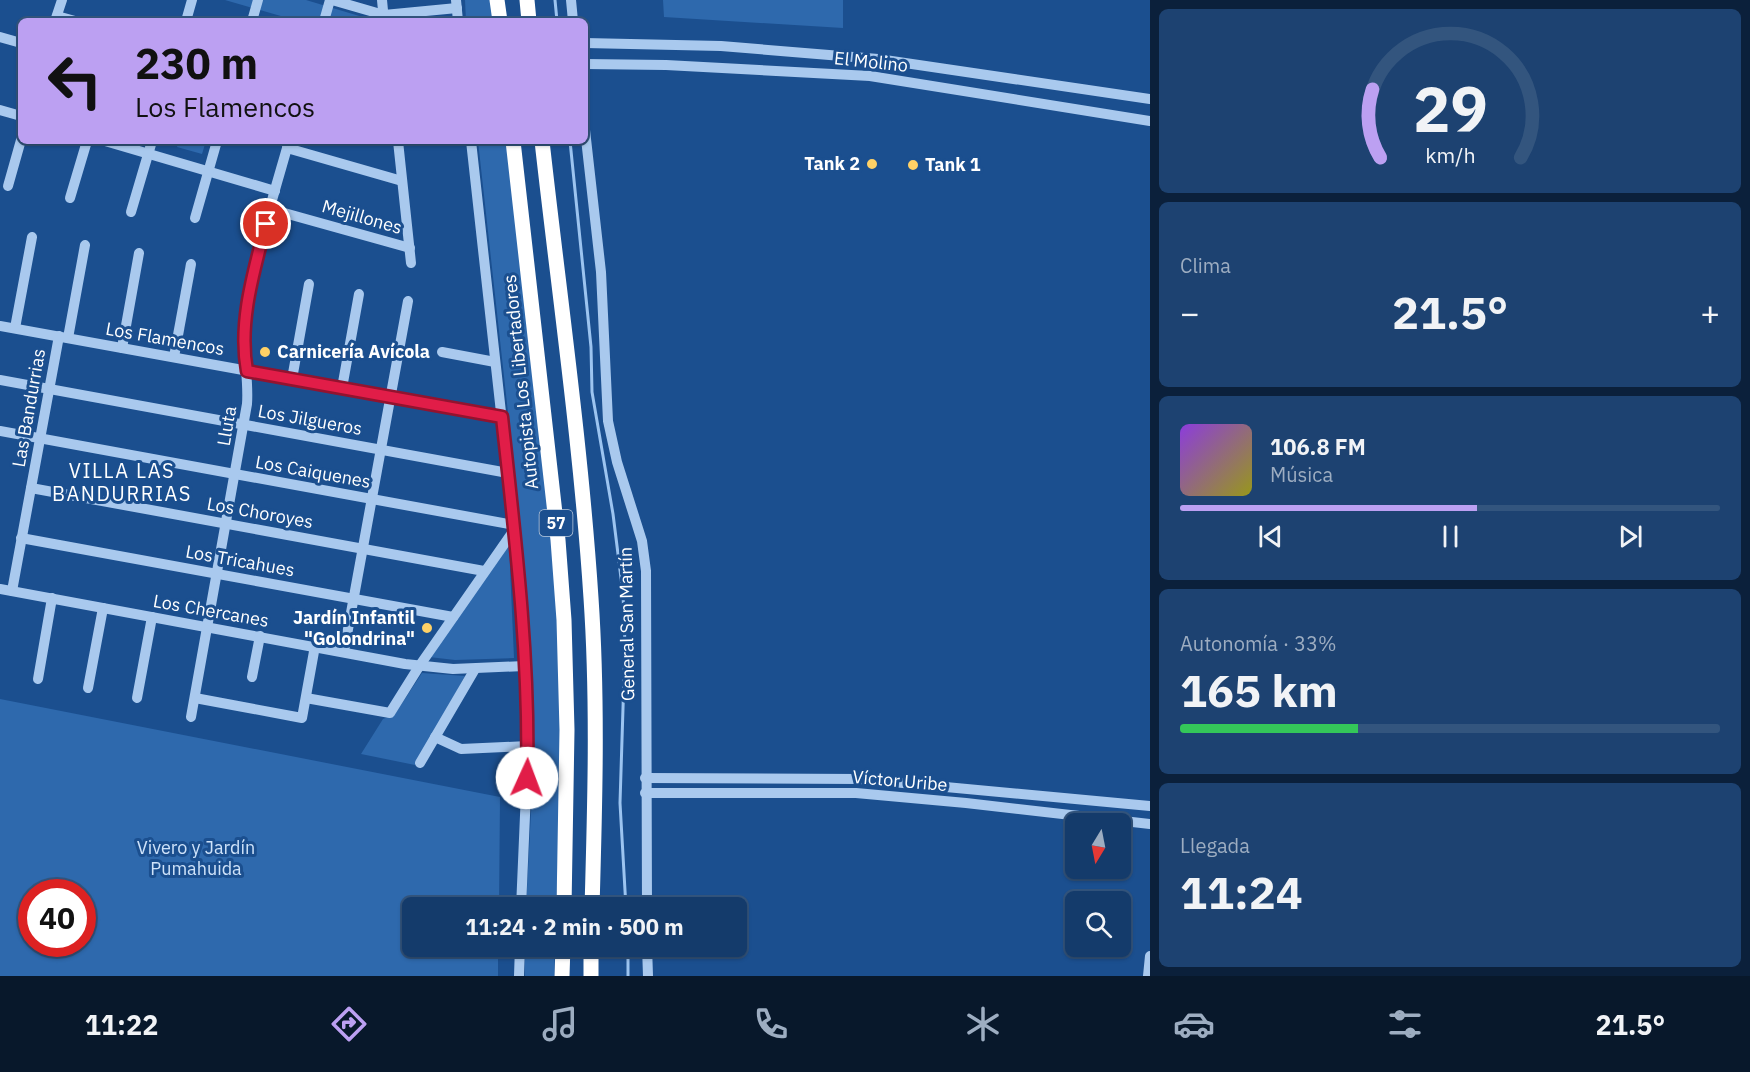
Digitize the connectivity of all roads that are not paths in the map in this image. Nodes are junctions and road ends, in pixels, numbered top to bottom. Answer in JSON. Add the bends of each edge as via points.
{"nodes":[{"id":1,"x":62,"y":0,"type":"edge"},
{"id":2,"x":192,"y":0,"type":"edge"},
{"id":3,"x":258,"y":0,"type":"edge"},
{"id":4,"x":331,"y":0,"type":"edge"},
{"id":5,"x":382,"y":0,"type":"edge"},
{"id":6,"x":497,"y":0,"type":"edge"},
{"id":7,"x":527,"y":0,"type":"edge"},
{"id":8,"x":570,"y":0,"type":"edge"},
{"id":9,"x":457,"y":4,"type":"edge"},
{"id":10,"x":56,"y":18,"type":"edge"},
{"id":11,"x":187,"y":18,"type":"edge"},
{"id":12,"x":253,"y":18,"type":"edge"},
{"id":13,"x":325,"y":18,"type":"edge"},
{"id":14,"x":384,"y":18,"type":"edge"},
{"id":15,"x":500,"y":18,"type":"edge"},
{"id":16,"x":529,"y":18,"type":"edge"},
{"id":17,"x":573,"y":18,"type":"edge"},
{"id":18,"x":0,"y":37,"type":"edge"},
{"id":19,"x":18,"y":42,"type":"edge"},
{"id":20,"x":588,"y":44,"type":"edge"},
{"id":21,"x":674,"y":45,"type":"junction"},
{"id":22,"x":588,"y":64,"type":"edge"},
{"id":23,"x":666,"y":65,"type":"junction"},
{"id":24,"x":1150,"y":99,"type":"edge"},
{"id":25,"x":0,"y":110,"type":"edge"},
{"id":26,"x":18,"y":115,"type":"edge"},
{"id":27,"x":1150,"y":121,"type":"edge"},
{"id":28,"x":20,"y":144,"type":"edge"},
{"id":29,"x":86,"y":144,"type":"edge"},
{"id":30,"x":115,"y":144,"type":"edge"},
{"id":31,"x":151,"y":144,"type":"edge"},
{"id":32,"x":216,"y":144,"type":"edge"},
{"id":33,"x":288,"y":144,"type":"edge"},
{"id":34,"x":398,"y":144,"type":"edge"},
{"id":35,"x":471,"y":144,"type":"edge"},
{"id":36,"x":513,"y":144,"type":"edge"},
{"id":37,"x":542,"y":144,"type":"edge"},
{"id":38,"x":587,"y":144,"type":"edge"},
{"id":39,"x":148,"y":154,"type":"junction"},
{"id":40,"x":208,"y":171,"type":"junction"},
{"id":41,"x":402,"y":181,"type":"junction"},
{"id":42,"x":8,"y":186,"type":"dead end"},
{"id":43,"x":275,"y":191,"type":"junction"},
{"id":44,"x":70,"y":198,"type":"dead end"},
{"id":45,"x":270,"y":208,"type":"junction"},
{"id":46,"x":131,"y":212,"type":"dead end"},
{"id":47,"x":195,"y":218,"type":"dead end"},
{"id":48,"x":32,"y":237,"type":"dead end"},
{"id":49,"x":85,"y":245,"type":"dead end"},
{"id":50,"x":410,"y":248,"type":"junction"},
{"id":51,"x":139,"y":253,"type":"dead end"},
{"id":52,"x":411,"y":263,"type":"dead end"},
{"id":53,"x":191,"y":264,"type":"dead end"},
{"id":54,"x":309,"y":284,"type":"dead end"},
{"id":55,"x":358,"y":294,"type":"dead end"},
{"id":56,"x":408,"y":301,"type":"dead end"},
{"id":57,"x":0,"y":326,"type":"edge"},
{"id":58,"x":15,"y":328,"type":"junction"},
{"id":59,"x":63,"y":337,"type":"junction"},
{"id":60,"x":122,"y":348,"type":"junction"},
{"id":61,"x":442,"y":352,"type":"dead end"},
{"id":62,"x":174,"y":357,"type":"junction"},
{"id":63,"x":495,"y":362,"type":"junction"},
{"id":64,"x":247,"y":371,"type":"junction"},
{"id":65,"x":292,"y":379,"type":"junction"},
{"id":66,"x":0,"y":380,"type":"edge"},
{"id":67,"x":342,"y":388,"type":"junction"},
{"id":68,"x":49,"y":389,"type":"junction"},
{"id":69,"x":390,"y":397,"type":"junction"},
{"id":70,"x":502,"y":417,"type":"junction"},
{"id":71,"x":244,"y":424,"type":"junction"},
{"id":72,"x":0,"y":431,"type":"edge"},
{"id":73,"x":40,"y":439,"type":"junction"},
{"id":74,"x":381,"y":450,"type":"junction"},
{"id":75,"x":508,"y":473,"type":"junction"},
{"id":76,"x":235,"y":474,"type":"junction"},
{"id":77,"x":31,"y":488,"type":"junction"},
{"id":78,"x":372,"y":499,"type":"junction"},
{"id":79,"x":226,"y":524,"type":"junction"},
{"id":80,"x":514,"y":527,"type":"junction"},
{"id":81,"x":21,"y":538,"type":"junction"},
{"id":82,"x":363,"y":549,"type":"junction"},
{"id":83,"x":484,"y":572,"type":"junction"},
{"id":84,"x":217,"y":574,"type":"junction"},
{"id":85,"x":3,"y":591,"type":"edge"},
{"id":86,"x":52,"y":598,"type":"junction"},
{"id":87,"x":353,"y":599,"type":"junction"},
{"id":88,"x":103,"y":608,"type":"junction"},
{"id":89,"x":152,"y":617,"type":"junction"},
{"id":90,"x":453,"y":617,"type":"junction"},
{"id":91,"x":207,"y":627,"type":"junction"},
{"id":92,"x":260,"y":636,"type":"junction"},
{"id":93,"x":315,"y":646,"type":"junction"},
{"id":94,"x":344,"y":651,"type":"junction"},
{"id":95,"x":420,"y":665,"type":"junction"},
{"id":96,"x":524,"y":666,"type":"junction"},
{"id":97,"x":475,"y":669,"type":"junction"},
{"id":98,"x":252,"y":676,"type":"dead end"},
{"id":99,"x":38,"y":679,"type":"dead end"},
{"id":100,"x":88,"y":688,"type":"dead end"},
{"id":101,"x":137,"y":698,"type":"dead end"},
{"id":102,"x":195,"y":698,"type":"junction"},
{"id":103,"x":306,"y":698,"type":"junction"},
{"id":104,"x":191,"y":717,"type":"dead end"},
{"id":105,"x":435,"y":738,"type":"junction"},
{"id":106,"x":528,"y":746,"type":"junction"},
{"id":107,"x":420,"y":763,"type":"dead end"},
{"id":108,"x":645,"y":778,"type":"junction"},
{"id":109,"x":888,"y":780,"type":"junction"},
{"id":110,"x":645,"y":793,"type":"junction"},
{"id":111,"x":886,"y":796,"type":"junction"},
{"id":112,"x":1150,"y":806,"type":"edge"},
{"id":113,"x":1150,"y":824,"type":"edge"},
{"id":114,"x":521,"y":897,"type":"edge"},
{"id":115,"x":564,"y":897,"type":"edge"},
{"id":116,"x":592,"y":897,"type":"edge"},
{"id":117,"x":647,"y":897,"type":"edge"},
{"id":118,"x":1150,"y":956,"type":"edge"},
{"id":119,"x":520,"y":957,"type":"edge"},
{"id":120,"x":563,"y":957,"type":"edge"},
{"id":121,"x":591,"y":957,"type":"edge"},
{"id":122,"x":647,"y":957,"type":"edge"},
{"id":123,"x":519,"y":976,"type":"edge"},
{"id":124,"x":562,"y":976,"type":"edge"},
{"id":125,"x":591,"y":976,"type":"edge"},
{"id":126,"x":648,"y":976,"type":"edge"},
{"id":127,"x":1148,"y":976,"type":"edge"}],
"edges":[{"from":1,"to":10,"type":"street"},
{"from":2,"to":11,"type":"street"},
{"from":3,"to":12,"type":"street"},
{"from":4,"to":13,"type":"street"},
{"from":4,"to":14,"type":"street"},
{"from":5,"to":14,"type":"street"},
{"from":6,"to":15,"type":"highway"},
{"from":7,"to":16,"type":"highway"},
{"from":8,"to":17,"type":"street"},
{"from":9,"to":14,"type":"street"},
{"from":18,"to":19,"type":"street"},
{"from":20,"to":21,"type":"street","name":"El Molino"},
{"from":21,"to":23,"type":"street","via":[[664,54]]},
{"from":21,"to":24,"type":"street","name":"El Molino","via":[[878,59]]},
{"from":22,"to":23,"type":"street","name":"El Molino"},
{"from":23,"to":27,"type":"street","name":"El Molino","via":[[870,76]]},
{"from":25,"to":26,"type":"street"},
{"from":28,"to":42,"type":"street"},
{"from":29,"to":44,"type":"street"},
{"from":30,"to":39,"type":"street"},
{"from":31,"to":39,"type":"street"},
{"from":32,"to":40,"type":"street"},
{"from":33,"to":41,"type":"street"},
{"from":33,"to":43,"type":"street","name":"Lluta"},
{"from":34,"to":41,"type":"street"},
{"from":35,"to":63,"type":"street"},
{"from":36,"to":115,"type":"highway","name":"Autopista Los Libertadores","number":"57","via":[[564,620]]},
{"from":37,"to":116,"type":"highway","number":"57","via":[[590,588],[596,734]]},
{"from":38,"to":108,"type":"street","name":"General San Martín","via":[[602,272],[608,421],[644,555]]},
{"from":39,"to":40,"type":"street"},
{"from":39,"to":46,"type":"street"},
{"from":40,"to":43,"type":"street"},
{"from":40,"to":47,"type":"street"},
{"from":41,"to":50,"type":"street"},
{"from":43,"to":45,"type":"street","name":"Lluta"},
{"from":45,"to":50,"type":"street","name":"Mejillones"},
{"from":45,"to":64,"type":"street","name":"Lluta","via":[[245,325]]},
{"from":48,"to":58,"type":"street"},
{"from":49,"to":59,"type":"street","name":"Las Bandurrias"},
{"from":50,"to":52,"type":"street"},
{"from":51,"to":60,"type":"street"},
{"from":53,"to":62,"type":"street"},
{"from":54,"to":65,"type":"street"},
{"from":55,"to":67,"type":"street"},
{"from":56,"to":69,"type":"street"},
{"from":57,"to":58,"type":"street","name":"Los Flamencos"},
{"from":58,"to":59,"type":"street","name":"Los Flamencos"},
{"from":59,"to":60,"type":"street","name":"Los Flamencos"},
{"from":59,"to":68,"type":"street","name":"Las Bandurrias"},
{"from":60,"to":62,"type":"street","name":"Los Flamencos"},
{"from":61,"to":63,"type":"street"},
{"from":62,"to":64,"type":"street","name":"Los Flamencos"},
{"from":63,"to":70,"type":"street"},
{"from":64,"to":65,"type":"street","name":"Los Flamencos"},
{"from":64,"to":71,"type":"street","name":"Lluta"},
{"from":65,"to":67,"type":"street","name":"Los Flamencos"},
{"from":66,"to":68,"type":"street","name":"Los Jilgueros"},
{"from":67,"to":69,"type":"street","name":"Los Flamencos"},
{"from":68,"to":71,"type":"street","name":"Los Jilgueros"},
{"from":68,"to":73,"type":"street","name":"Las Bandurrias"},
{"from":69,"to":70,"type":"street","name":"Los Flamencos"},
{"from":69,"to":74,"type":"street"},
{"from":70,"to":75,"type":"street"},
{"from":71,"to":74,"type":"street","name":"Los Jilgueros"},
{"from":71,"to":76,"type":"street","name":"Lluta"},
{"from":72,"to":73,"type":"street","name":"Los Caiquenes"},
{"from":73,"to":76,"type":"street","name":"Los Caiquenes"},
{"from":73,"to":77,"type":"street","name":"Las Bandurrias"},
{"from":74,"to":75,"type":"street","name":"Los Jilgueros"},
{"from":74,"to":78,"type":"street"},
{"from":75,"to":80,"type":"street"},
{"from":76,"to":78,"type":"street","name":"Los Caiquenes"},
{"from":76,"to":79,"type":"street","name":"Lluta"},
{"from":77,"to":79,"type":"street","name":"Los Choroyes"},
{"from":77,"to":81,"type":"street","name":"Las Bandurrias"},
{"from":78,"to":80,"type":"street","name":"Los Caiquenes"},
{"from":78,"to":82,"type":"street"},
{"from":79,"to":82,"type":"street","name":"Los Choroyes"},
{"from":79,"to":84,"type":"street","name":"Lluta"},
{"from":80,"to":83,"type":"street"},
{"from":80,"to":96,"type":"street"},
{"from":81,"to":84,"type":"street","name":"Los Tricahues"},
{"from":81,"to":85,"type":"street","name":"Las Bandurrias"},
{"from":82,"to":83,"type":"street","name":"Los Choroyes"},
{"from":82,"to":87,"type":"street"},
{"from":83,"to":90,"type":"street"},
{"from":84,"to":87,"type":"street","name":"Los Tricahues"},
{"from":84,"to":91,"type":"street","name":"Lluta"},
{"from":85,"to":86,"type":"street","name":"Los Chercanes"},
{"from":86,"to":88,"type":"street","name":"Los Chercanes"},
{"from":86,"to":99,"type":"street"},
{"from":87,"to":90,"type":"street","name":"Los Tricahues"},
{"from":87,"to":94,"type":"street"},
{"from":88,"to":89,"type":"street","name":"Los Chercanes"},
{"from":88,"to":100,"type":"street"},
{"from":89,"to":91,"type":"street","name":"Los Chercanes"},
{"from":89,"to":101,"type":"street"},
{"from":90,"to":95,"type":"street"},
{"from":91,"to":92,"type":"street","name":"Los Chercanes"},
{"from":91,"to":102,"type":"street","name":"Lluta"},
{"from":92,"to":93,"type":"street","name":"Los Chercanes"},
{"from":92,"to":98,"type":"street"},
{"from":93,"to":94,"type":"street","name":"Los Chercanes"},
{"from":93,"to":103,"type":"street"},
{"from":94,"to":95,"type":"street","name":"Los Chercanes"},
{"from":95,"to":97,"type":"street","name":"Los Chercanes"},
{"from":95,"to":103,"type":"street","via":[[390,713]]},
{"from":96,"to":97,"type":"street","name":"Los Chercanes"},
{"from":96,"to":106,"type":"street"},
{"from":97,"to":105,"type":"street"},
{"from":102,"to":103,"type":"street","via":[[302,718]]},
{"from":102,"to":104,"type":"street","name":"Lluta"},
{"from":105,"to":106,"type":"street","via":[[461,749]]},
{"from":105,"to":107,"type":"street"},
{"from":106,"to":114,"type":"street"},
{"from":108,"to":109,"type":"street","name":"Víctor Uribe"},
{"from":108,"to":110,"type":"street","name":"General San Martín"},
{"from":109,"to":111,"type":"street"},
{"from":109,"to":112,"type":"street","name":"Víctor Uribe"},
{"from":110,"to":111,"type":"street","name":"Víctor Uribe","via":[[832,792]]},
{"from":110,"to":117,"type":"street","name":"General San Martín"},
{"from":111,"to":113,"type":"street","name":"Víctor Uribe"},
{"from":118,"to":127,"type":"street"},
{"from":119,"to":123,"type":"street"},
{"from":120,"to":124,"type":"highway"},
{"from":121,"to":125,"type":"highway"},
{"from":122,"to":126,"type":"street"}]}
